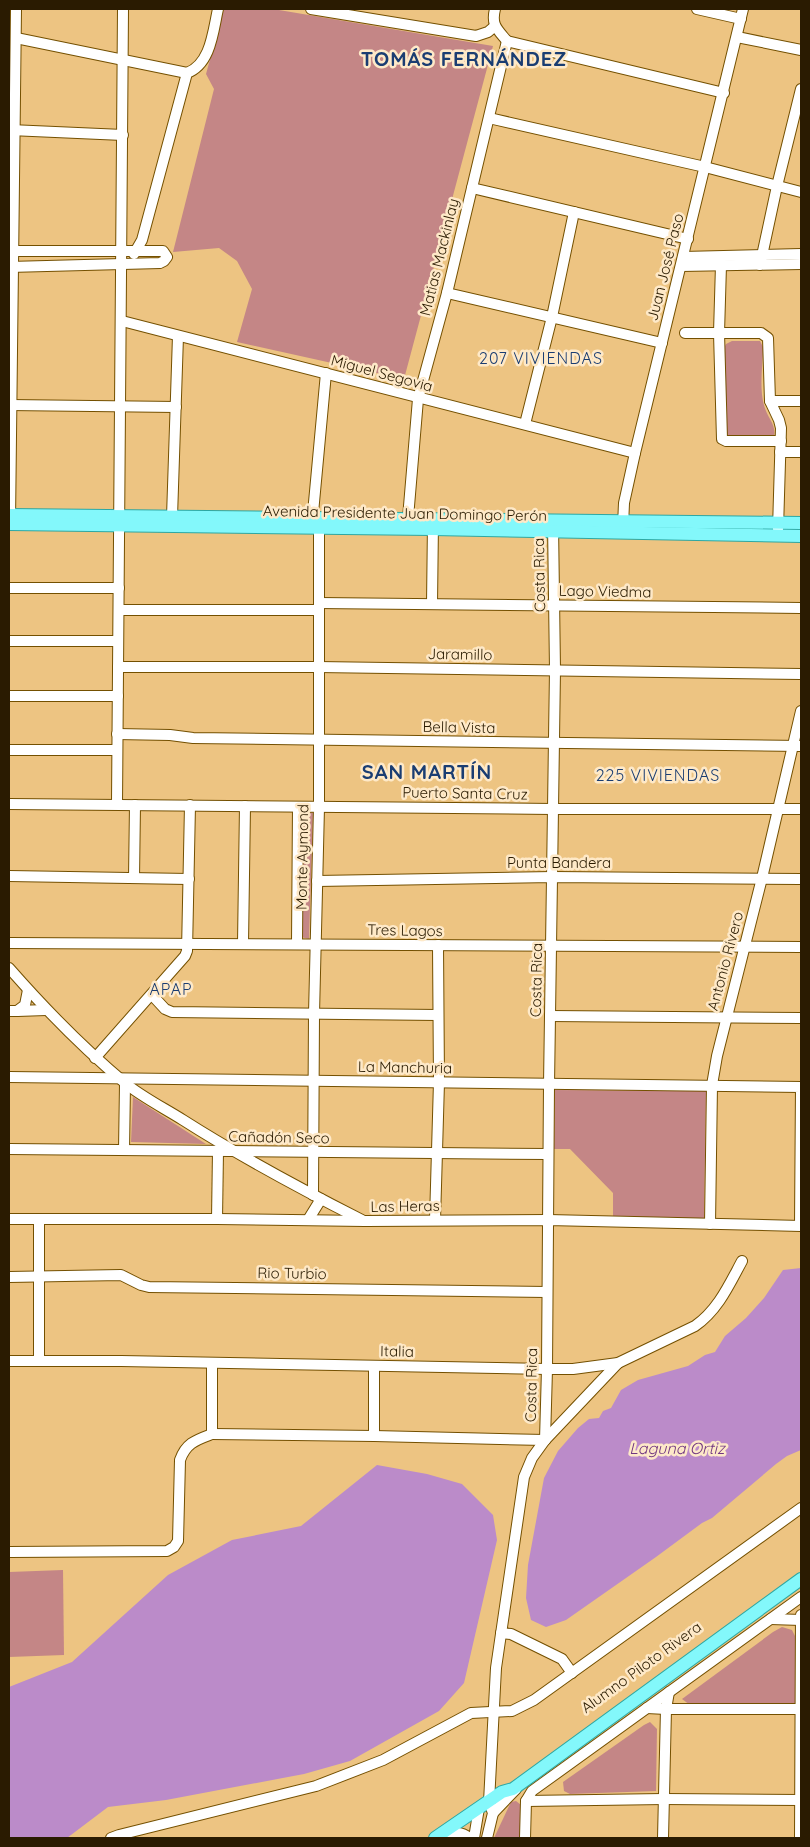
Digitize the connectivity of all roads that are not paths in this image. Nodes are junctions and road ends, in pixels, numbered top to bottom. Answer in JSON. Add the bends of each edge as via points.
{"nodes":[{"id":1,"x":16,"y":9,"type":"edge"},
{"id":2,"x":123,"y":9,"type":"edge"},
{"id":3,"x":218,"y":9,"type":"edge"},
{"id":4,"x":312,"y":9,"type":"edge"},
{"id":5,"x":495,"y":9,"type":"edge"},
{"id":6,"x":697,"y":9,"type":"edge"},
{"id":7,"x":743,"y":9,"type":"edge"},
{"id":8,"x":741,"y":19,"type":"junction"},
{"id":9,"x":495,"y":26,"type":"junction"},
{"id":10,"x":737,"y":36,"type":"junction"},
{"id":11,"x":16,"y":38,"type":"junction"},
{"id":12,"x":506,"y":40,"type":"junction"},
{"id":13,"x":801,"y":50,"type":"edge"},
{"id":14,"x":122,"y":61,"type":"junction"},
{"id":15,"x":188,"y":73,"type":"junction"},
{"id":16,"x":801,"y":89,"type":"edge"},
{"id":17,"x":724,"y":94,"type":"junction"},
{"id":18,"x":489,"y":118,"type":"junction"},
{"id":19,"x":12,"y":130,"type":"edge"},
{"id":20,"x":797,"y":130,"type":"edge"},
{"id":21,"x":123,"y":135,"type":"junction"},
{"id":22,"x":705,"y":167,"type":"junction"},
{"id":23,"x":777,"y":186,"type":"junction"},
{"id":24,"x":472,"y":188,"type":"junction"},
{"id":25,"x":801,"y":192,"type":"edge"},
{"id":26,"x":574,"y":212,"type":"junction"},
{"id":27,"x":688,"y":239,"type":"junction"},
{"id":28,"x":122,"y":250,"type":"junction"},
{"id":29,"x":138,"y":250,"type":"junction"},
{"id":30,"x":11,"y":251,"type":"edge"},
{"id":31,"x":801,"y":254,"type":"edge"},
{"id":32,"x":761,"y":260,"type":"junction"},
{"id":33,"x":682,"y":261,"type":"junction"},
{"id":34,"x":122,"y":264,"type":"junction"},
{"id":35,"x":801,"y":264,"type":"edge"},
{"id":36,"x":721,"y":265,"type":"junction"},
{"id":37,"x":11,"y":267,"type":"edge"},
{"id":38,"x":447,"y":293,"type":"junction"},
{"id":39,"x":552,"y":317,"type":"junction"},
{"id":40,"x":122,"y":321,"type":"junction"},
{"id":41,"x":685,"y":333,"type":"dead end"},
{"id":42,"x":719,"y":333,"type":"junction"},
{"id":43,"x":178,"y":336,"type":"junction"},
{"id":44,"x":662,"y":343,"type":"junction"},
{"id":45,"x":326,"y":374,"type":"junction"},
{"id":46,"x":418,"y":398,"type":"junction"},
{"id":47,"x":801,"y":401,"type":"edge"},
{"id":48,"x":770,"y":402,"type":"junction"},
{"id":49,"x":10,"y":405,"type":"edge"},
{"id":50,"x":121,"y":406,"type":"junction"},
{"id":51,"x":176,"y":407,"type":"junction"},
{"id":52,"x":525,"y":424,"type":"junction"},
{"id":53,"x":780,"y":446,"type":"junction"},
{"id":54,"x":801,"y":452,"type":"edge"},
{"id":55,"x":635,"y":453,"type":"junction"},
{"id":56,"x":172,"y":517,"type":"junction"},
{"id":57,"x":9,"y":519,"type":"edge"},
{"id":58,"x":120,"y":521,"type":"junction"},
{"id":59,"x":778,"y":522,"type":"junction"},
{"id":60,"x":411,"y":523,"type":"junction"},
{"id":61,"x":801,"y":523,"type":"edge"},
{"id":62,"x":317,"y":524,"type":"junction"},
{"id":63,"x":433,"y":524,"type":"junction"},
{"id":64,"x":554,"y":526,"type":"junction"},
{"id":65,"x":623,"y":527,"type":"junction"},
{"id":66,"x":778,"y":536,"type":"junction"},
{"id":67,"x":801,"y":536,"type":"edge"},
{"id":68,"x":9,"y":588,"type":"edge"},
{"id":69,"x":119,"y":588,"type":"junction"},
{"id":70,"x":432,"y":604,"type":"junction"},
{"id":71,"x":554,"y":605,"type":"junction"},
{"id":72,"x":319,"y":607,"type":"junction"},
{"id":73,"x":801,"y":608,"type":"edge"},
{"id":74,"x":119,"y":610,"type":"junction"},
{"id":75,"x":9,"y":641,"type":"edge"},
{"id":76,"x":118,"y":641,"type":"junction"},
{"id":77,"x":118,"y":667,"type":"junction"},
{"id":78,"x":318,"y":667,"type":"junction"},
{"id":79,"x":555,"y":670,"type":"junction"},
{"id":80,"x":801,"y":674,"type":"edge"},
{"id":81,"x":9,"y":696,"type":"edge"},
{"id":82,"x":118,"y":696,"type":"junction"},
{"id":83,"x":801,"y":711,"type":"edge"},
{"id":84,"x":117,"y":734,"type":"junction"},
{"id":85,"x":319,"y":740,"type":"junction"},
{"id":86,"x":554,"y":744,"type":"junction"},
{"id":87,"x":797,"y":746,"type":"edge"},
{"id":88,"x":9,"y":750,"type":"edge"},
{"id":89,"x":117,"y":750,"type":"junction"},
{"id":90,"x":9,"y":804,"type":"edge"},
{"id":91,"x":117,"y":804,"type":"junction"},
{"id":92,"x":135,"y":804,"type":"junction"},
{"id":93,"x":190,"y":805,"type":"junction"},
{"id":94,"x":246,"y":806,"type":"junction"},
{"id":95,"x":298,"y":807,"type":"junction"},
{"id":96,"x":319,"y":807,"type":"junction"},
{"id":97,"x":553,"y":809,"type":"junction"},
{"id":98,"x":779,"y":809,"type":"junction"},
{"id":99,"x":801,"y":809,"type":"edge"},
{"id":100,"x":9,"y":876,"type":"edge"},
{"id":101,"x":553,"y":877,"type":"junction"},
{"id":102,"x":134,"y":878,"type":"junction"},
{"id":103,"x":762,"y":878,"type":"junction"},
{"id":104,"x":189,"y":879,"type":"junction"},
{"id":105,"x":801,"y":879,"type":"edge"},
{"id":106,"x":317,"y":880,"type":"junction"},
{"id":107,"x":9,"y":943,"type":"edge"},
{"id":108,"x":188,"y":943,"type":"junction"},
{"id":109,"x":243,"y":943,"type":"junction"},
{"id":110,"x":297,"y":943,"type":"junction"},
{"id":111,"x":316,"y":943,"type":"junction"},
{"id":112,"x":438,"y":945,"type":"junction"},
{"id":113,"x":551,"y":946,"type":"junction"},
{"id":114,"x":745,"y":946,"type":"junction"},
{"id":115,"x":801,"y":947,"type":"edge"},
{"id":116,"x":9,"y":968,"type":"edge"},
{"id":117,"x":28,"y":990,"type":"junction"},
{"id":118,"x":152,"y":995,"type":"junction"},
{"id":119,"x":46,"y":1010,"type":"junction"},
{"id":120,"x":13,"y":1011,"type":"edge"},
{"id":121,"x":314,"y":1014,"type":"junction"},
{"id":122,"x":438,"y":1015,"type":"junction"},
{"id":123,"x":550,"y":1016,"type":"junction"},
{"id":124,"x":726,"y":1018,"type":"junction"},
{"id":125,"x":801,"y":1018,"type":"edge"},
{"id":126,"x":95,"y":1058,"type":"junction"},
{"id":127,"x":9,"y":1076,"type":"edge"},
{"id":128,"x":122,"y":1080,"type":"junction"},
{"id":129,"x":314,"y":1081,"type":"junction"},
{"id":130,"x":439,"y":1082,"type":"junction"},
{"id":131,"x":549,"y":1085,"type":"junction"},
{"id":132,"x":712,"y":1085,"type":"junction"},
{"id":133,"x":801,"y":1087,"type":"edge"},
{"id":134,"x":9,"y":1149,"type":"edge"},
{"id":135,"x":124,"y":1150,"type":"junction"},
{"id":136,"x":218,"y":1151,"type":"junction"},
{"id":137,"x":232,"y":1151,"type":"junction"},
{"id":138,"x":314,"y":1152,"type":"junction"},
{"id":139,"x":437,"y":1153,"type":"junction"},
{"id":140,"x":548,"y":1154,"type":"junction"},
{"id":141,"x":317,"y":1197,"type":"junction"},
{"id":142,"x":217,"y":1218,"type":"junction"},
{"id":143,"x":9,"y":1219,"type":"edge"},
{"id":144,"x":38,"y":1219,"type":"junction"},
{"id":145,"x":308,"y":1220,"type":"junction"},
{"id":146,"x":435,"y":1220,"type":"junction"},
{"id":147,"x":548,"y":1220,"type":"junction"},
{"id":148,"x":365,"y":1221,"type":"junction"},
{"id":149,"x":710,"y":1224,"type":"junction"},
{"id":150,"x":800,"y":1226,"type":"edge"},
{"id":151,"x":742,"y":1261,"type":"dead end"},
{"id":152,"x":38,"y":1276,"type":"junction"},
{"id":153,"x":9,"y":1277,"type":"edge"},
{"id":154,"x":548,"y":1292,"type":"junction"},
{"id":155,"x":9,"y":1361,"type":"edge"},
{"id":156,"x":38,"y":1361,"type":"junction"},
{"id":157,"x":212,"y":1363,"type":"junction"},
{"id":158,"x":618,"y":1363,"type":"junction"},
{"id":159,"x":374,"y":1366,"type":"junction"},
{"id":160,"x":547,"y":1369,"type":"junction"},
{"id":161,"x":212,"y":1434,"type":"junction"},
{"id":162,"x":374,"y":1436,"type":"junction"},
{"id":163,"x":545,"y":1440,"type":"junction"},
{"id":164,"x":801,"y":1508,"type":"edge"},
{"id":165,"x":9,"y":1552,"type":"edge"},
{"id":166,"x":801,"y":1569,"type":"edge"},
{"id":167,"x":801,"y":1579,"type":"edge"},
{"id":168,"x":801,"y":1596,"type":"edge"},
{"id":169,"x":801,"y":1618,"type":"edge"},
{"id":170,"x":771,"y":1619,"type":"junction"},
{"id":171,"x":501,"y":1633,"type":"junction"},
{"id":172,"x":572,"y":1673,"type":"junction"},
{"id":173,"x":669,"y":1692,"type":"junction"},
{"id":174,"x":647,"y":1708,"type":"junction"},
{"id":175,"x":666,"y":1709,"type":"junction"},
{"id":176,"x":801,"y":1709,"type":"edge"},
{"id":177,"x":494,"y":1713,"type":"junction"},
{"id":178,"x":524,"y":1781,"type":"junction"},
{"id":179,"x":502,"y":1792,"type":"junction"},
{"id":180,"x":664,"y":1799,"type":"junction"},
{"id":181,"x":526,"y":1800,"type":"junction"},
{"id":182,"x":800,"y":1800,"type":"edge"},
{"id":183,"x":487,"y":1808,"type":"junction"},
{"id":184,"x":111,"y":1838,"type":"edge"},
{"id":185,"x":436,"y":1838,"type":"edge"},
{"id":186,"x":469,"y":1838,"type":"edge"},
{"id":187,"x":474,"y":1838,"type":"edge"},
{"id":188,"x":487,"y":1838,"type":"edge"},
{"id":189,"x":525,"y":1838,"type":"edge"},
{"id":190,"x":663,"y":1838,"type":"edge"},
{"id":191,"x":800,"y":1838,"type":"edge"}],
"edges":[{"from":1,"to":11,"type":"street"},
{"from":2,"to":14,"type":"street"},
{"from":3,"to":15,"type":"street","via":[[203,63]]},
{"from":4,"to":9,"type":"street","via":[[476,36]]},
{"from":5,"to":9,"type":"street","via":[[492,18]]},
{"from":6,"to":8,"type":"street"},
{"from":7,"to":8,"type":"street","name":"Juan José Paso"},
{"from":8,"to":10,"type":"street","name":"Juan José Paso"},
{"from":9,"to":12,"type":"street"},
{"from":10,"to":13,"type":"street"},
{"from":10,"to":17,"type":"street","name":"Juan José Paso"},
{"from":11,"to":14,"type":"street"},
{"from":11,"to":19,"type":"street"},
{"from":12,"to":17,"type":"street"},
{"from":12,"to":18,"type":"street","name":"Matias Mackinlay"},
{"from":14,"to":15,"type":"street"},
{"from":14,"to":21,"type":"street"},
{"from":15,"to":29,"type":"street"},
{"from":16,"to":20,"type":"street"},
{"from":17,"to":22,"type":"street","name":"Juan José Paso"},
{"from":18,"to":22,"type":"street"},
{"from":18,"to":24,"type":"street","name":"Matias Mackinlay"},
{"from":19,"to":21,"type":"street"},
{"from":19,"to":30,"type":"street"},
{"from":20,"to":23,"type":"street"},
{"from":21,"to":28,"type":"street"},
{"from":22,"to":23,"type":"street"},
{"from":22,"to":27,"type":"street","name":"Juan José Paso"},
{"from":23,"to":25,"type":"street"},
{"from":23,"to":32,"type":"street"},
{"from":24,"to":26,"type":"street"},
{"from":24,"to":38,"type":"street","name":"Matias Mackinlay"},
{"from":26,"to":27,"type":"street"},
{"from":26,"to":39,"type":"street"},
{"from":27,"to":33,"type":"street","name":"Juan José Paso"},
{"from":28,"to":29,"type":"street"},
{"from":28,"to":30,"type":"street"},
{"from":28,"to":34,"type":"street"},
{"from":29,"to":34,"type":"street"},
{"from":29,"to":34,"type":"street","via":[[163,251],[167,257],[160,263]]},
{"from":30,"to":37,"type":"street"},
{"from":31,"to":32,"type":"street"},
{"from":32,"to":33,"type":"street"},
{"from":32,"to":35,"type":"street"},
{"from":32,"to":36,"type":"street"},
{"from":33,"to":36,"type":"street"},
{"from":33,"to":44,"type":"street","name":"Juan José Paso"},
{"from":34,"to":37,"type":"street"},
{"from":34,"to":40,"type":"street"},
{"from":36,"to":42,"type":"street"},
{"from":37,"to":49,"type":"street"},
{"from":38,"to":39,"type":"street"},
{"from":38,"to":46,"type":"street","name":"Matias Mackinlay"},
{"from":39,"to":44,"type":"street"},
{"from":39,"to":52,"type":"street"},
{"from":40,"to":43,"type":"street","name":"Miguel Segovia"},
{"from":40,"to":50,"type":"street"},
{"from":41,"to":42,"type":"street"},
{"from":42,"to":48,"type":"street","via":[[761,333],[768,338]]},
{"from":42,"to":53,"type":"street","via":[[722,439]]},
{"from":43,"to":45,"type":"street","name":"Miguel Segovia"},
{"from":43,"to":51,"type":"street"},
{"from":44,"to":55,"type":"street","name":"Juan José Paso"},
{"from":45,"to":46,"type":"street","name":"Miguel Segovia"},
{"from":45,"to":62,"type":"street","name":"Monte Aymond","via":[[313,513]]},
{"from":46,"to":52,"type":"street","name":"Miguel Segovia"},
{"from":46,"to":60,"type":"street","name":"Matias Mackinlay"},
{"from":47,"to":48,"type":"street"},
{"from":48,"to":53,"type":"street","via":[[779,420]]},
{"from":49,"to":50,"type":"street"},
{"from":49,"to":57,"type":"street"},
{"from":50,"to":51,"type":"street"},
{"from":50,"to":58,"type":"street"},
{"from":51,"to":56,"type":"street"},
{"from":52,"to":55,"type":"street","name":"Miguel Segovia"},
{"from":53,"to":54,"type":"street"},
{"from":53,"to":59,"type":"street"},
{"from":55,"to":65,"type":"street","name":"Juan José Paso","via":[[624,503]]},
{"from":56,"to":58,"type":"main road","name":"Avenida Presidente Juan Domingo Perón"},
{"from":56,"to":62,"type":"main road","name":"Avenida Presidente Juan Domingo Perón"},
{"from":57,"to":58,"type":"main road","name":"Avenida Presidente Juan Domingo Perón"},
{"from":58,"to":62,"type":"main road","name":"Avenida Presidente Juan Domingo Perón"},
{"from":58,"to":69,"type":"street"},
{"from":59,"to":61,"type":"main road","name":"Avenida Presidente Juan Domingo Perón"},
{"from":59,"to":65,"type":"main road","name":"Avenida Presidente Juan Domingo Perón"},
{"from":59,"to":66,"type":"street"},
{"from":60,"to":62,"type":"main road","name":"Avenida Presidente Juan Domingo Perón"},
{"from":60,"to":63,"type":"main road","name":"Avenida Presidente Juan Domingo Perón"},
{"from":62,"to":72,"type":"street","name":"Monte Aymond"},
{"from":63,"to":64,"type":"main road","name":"Avenida Presidente Juan Domingo Perón"},
{"from":63,"to":70,"type":"street"},
{"from":64,"to":65,"type":"main road","name":"Avenida Presidente Juan Domingo Perón"},
{"from":64,"to":71,"type":"street","name":"Costa Rica"},
{"from":65,"to":66,"type":"main road","name":"Avenida Presidente Juan Domingo Perón"},
{"from":66,"to":67,"type":"main road","name":"Avenida Presidente Juan Domingo Perón"},
{"from":68,"to":69,"type":"street"},
{"from":69,"to":74,"type":"street"},
{"from":70,"to":71,"type":"street","name":"Lago Viedma"},
{"from":70,"to":72,"type":"street","name":"Lago Viedma"},
{"from":71,"to":73,"type":"street","name":"Lago Viedma"},
{"from":71,"to":79,"type":"street","name":"Costa Rica"},
{"from":72,"to":74,"type":"street","name":"Lago Viedma"},
{"from":72,"to":78,"type":"street","name":"Monte Aymond"},
{"from":74,"to":76,"type":"street"},
{"from":75,"to":76,"type":"street"},
{"from":76,"to":77,"type":"street"},
{"from":77,"to":78,"type":"street","name":"Jaramillo"},
{"from":77,"to":82,"type":"street"},
{"from":78,"to":79,"type":"street","name":"Jaramillo"},
{"from":78,"to":85,"type":"street","name":"Monte Aymond"},
{"from":79,"to":80,"type":"street","name":"Jaramillo"},
{"from":79,"to":86,"type":"street","name":"Costa Rica"},
{"from":81,"to":82,"type":"street"},
{"from":82,"to":84,"type":"street"},
{"from":83,"to":87,"type":"street","name":"Antonio Rivero"},
{"from":84,"to":85,"type":"street","name":"Bella Vista"},
{"from":84,"to":89,"type":"street"},
{"from":85,"to":86,"type":"street","name":"Bella Vista"},
{"from":85,"to":96,"type":"street","name":"Monte Aymond"},
{"from":86,"to":87,"type":"street","name":"Bella Vista"},
{"from":86,"to":97,"type":"street","name":"Costa Rica"},
{"from":87,"to":98,"type":"street","name":"Antonio Rivero"},
{"from":88,"to":89,"type":"street"},
{"from":89,"to":91,"type":"street"},
{"from":90,"to":91,"type":"street","name":"Puerto Santa Cruz"},
{"from":91,"to":92,"type":"street","name":"Puerto Santa Cruz"},
{"from":92,"to":93,"type":"street","name":"Puerto Santa Cruz"},
{"from":92,"to":102,"type":"street"},
{"from":93,"to":94,"type":"street","name":"Puerto Santa Cruz"},
{"from":93,"to":104,"type":"street"},
{"from":94,"to":95,"type":"street","name":"Puerto Santa Cruz"},
{"from":94,"to":109,"type":"street"},
{"from":95,"to":96,"type":"street","name":"Puerto Santa Cruz"},
{"from":95,"to":110,"type":"street"},
{"from":96,"to":97,"type":"street","name":"Puerto Santa Cruz"},
{"from":96,"to":106,"type":"street","name":"Monte Aymond"},
{"from":97,"to":98,"type":"street","name":"Puerto Santa Cruz"},
{"from":97,"to":101,"type":"street","name":"Costa Rica"},
{"from":98,"to":99,"type":"street","name":"Puerto Santa Cruz"},
{"from":98,"to":103,"type":"street","name":"Antonio Rivero"},
{"from":100,"to":102,"type":"street"},
{"from":101,"to":103,"type":"street","name":"Punta Bandera"},
{"from":101,"to":106,"type":"street","name":"Punta Bandera"},
{"from":101,"to":113,"type":"street","name":"Costa Rica"},
{"from":102,"to":104,"type":"street"},
{"from":103,"to":105,"type":"street","name":"Punta Bandera"},
{"from":103,"to":114,"type":"street","name":"Antonio Rivero"},
{"from":104,"to":108,"type":"street"},
{"from":106,"to":111,"type":"street","name":"Monte Aymond"},
{"from":107,"to":108,"type":"street","name":"Tres Lagos"},
{"from":108,"to":109,"type":"street","name":"Tres Lagos"},
{"from":108,"to":118,"type":"street","via":[[184,956]]},
{"from":109,"to":110,"type":"street","name":"Tres Lagos"},
{"from":110,"to":111,"type":"street","name":"Tres Lagos"},
{"from":111,"to":112,"type":"street","name":"Tres Lagos"},
{"from":111,"to":121,"type":"street","name":"Monte Aymond"},
{"from":112,"to":113,"type":"street","name":"Tres Lagos"},
{"from":112,"to":122,"type":"street"},
{"from":113,"to":114,"type":"street","name":"Tres Lagos"},
{"from":113,"to":123,"type":"street","name":"Costa Rica"},
{"from":114,"to":115,"type":"street","name":"Tres Lagos"},
{"from":114,"to":124,"type":"street","name":"Antonio Rivero"},
{"from":116,"to":117,"type":"street"},
{"from":117,"to":119,"type":"street"},
{"from":117,"to":120,"type":"street","via":[[25,1005]]},
{"from":118,"to":121,"type":"street","via":[[172,1012]]},
{"from":118,"to":126,"type":"street"},
{"from":119,"to":120,"type":"street"},
{"from":119,"to":126,"type":"street"},
{"from":121,"to":122,"type":"street"},
{"from":121,"to":129,"type":"street","name":"Monte Aymond"},
{"from":122,"to":130,"type":"street"},
{"from":123,"to":124,"type":"street"},
{"from":123,"to":131,"type":"street","name":"Costa Rica"},
{"from":124,"to":125,"type":"street"},
{"from":124,"to":132,"type":"street","name":"Antonio Rivero"},
{"from":126,"to":128,"type":"street"},
{"from":127,"to":128,"type":"street","name":"La Manchuria"},
{"from":128,"to":129,"type":"street","name":"La Manchuria"},
{"from":128,"to":135,"type":"street"},
{"from":128,"to":137,"type":"street"},
{"from":129,"to":130,"type":"street","name":"La Manchuria"},
{"from":129,"to":138,"type":"street","name":"Monte Aymond"},
{"from":130,"to":131,"type":"street","name":"La Manchuria"},
{"from":130,"to":139,"type":"street"},
{"from":131,"to":132,"type":"street","name":"La Manchuria"},
{"from":131,"to":140,"type":"street","name":"Costa Rica"},
{"from":132,"to":133,"type":"street","name":"La Manchuria"},
{"from":132,"to":149,"type":"street","name":"Antonio Rivero"},
{"from":133,"to":150,"type":"street"},
{"from":134,"to":135,"type":"street","name":"Cañadón Seco"},
{"from":135,"to":136,"type":"street","name":"Cañadón Seco"},
{"from":136,"to":137,"type":"street","name":"Cañadón Seco"},
{"from":136,"to":142,"type":"street"},
{"from":137,"to":138,"type":"street","name":"Cañadón Seco"},
{"from":137,"to":141,"type":"street"},
{"from":138,"to":139,"type":"street","name":"Cañadón Seco"},
{"from":138,"to":141,"type":"street","name":"Monte Aymond"},
{"from":139,"to":140,"type":"street","name":"Cañadón Seco"},
{"from":139,"to":146,"type":"street"},
{"from":140,"to":147,"type":"street","name":"Costa Rica"},
{"from":141,"to":145,"type":"street"},
{"from":141,"to":148,"type":"street"},
{"from":142,"to":144,"type":"street","name":"Las Heras"},
{"from":142,"to":145,"type":"street","name":"Las Heras"},
{"from":143,"to":144,"type":"street","name":"Las Heras"},
{"from":144,"to":152,"type":"street"},
{"from":145,"to":148,"type":"street","name":"Las Heras"},
{"from":146,"to":147,"type":"street","name":"Las Heras"},
{"from":146,"to":148,"type":"street","name":"Las Heras"},
{"from":147,"to":149,"type":"street","name":"Las Heras"},
{"from":147,"to":154,"type":"street","name":"Costa Rica"},
{"from":149,"to":150,"type":"street","name":"Las Heras"},
{"from":151,"to":158,"type":"street","name":"Italia","via":[[704,1319]]},
{"from":152,"to":153,"type":"street","name":"Rio Turbio"},
{"from":152,"to":154,"type":"street","name":"Rio Turbio","via":[[121,1276],[149,1287]]},
{"from":152,"to":156,"type":"street"},
{"from":154,"to":160,"type":"street","name":"Costa Rica"},
{"from":155,"to":156,"type":"street","name":"Italia"},
{"from":156,"to":157,"type":"street","name":"Italia"},
{"from":157,"to":159,"type":"street","name":"Italia"},
{"from":157,"to":161,"type":"street"},
{"from":158,"to":160,"type":"street","name":"Italia"},
{"from":158,"to":163,"type":"street"},
{"from":159,"to":160,"type":"street","name":"Italia"},
{"from":159,"to":162,"type":"street"},
{"from":160,"to":163,"type":"street","name":"Costa Rica"},
{"from":161,"to":162,"type":"street"},
{"from":161,"to":165,"type":"street","via":[[183,1450],[178,1541],[174,1547],[167,1551]]},
{"from":162,"to":163,"type":"street"},
{"from":163,"to":171,"type":"street","via":[[524,1477]]},
{"from":164,"to":172,"type":"street"},
{"from":166,"to":179,"type":"main road","name":"Alumno Piloto Rivera","via":[[507,1784]]},
{"from":167,"to":178,"type":"main road","name":"Alumno Piloto Rivera"},
{"from":168,"to":170,"type":"street"},
{"from":169,"to":170,"type":"street"},
{"from":169,"to":176,"type":"street"},
{"from":170,"to":173,"type":"street"},
{"from":171,"to":172,"type":"street","via":[[510,1634],[562,1659]]},
{"from":171,"to":177,"type":"street"},
{"from":172,"to":177,"type":"street","via":[[534,1700],[512,1711]]},
{"from":173,"to":174,"type":"street"},
{"from":173,"to":175,"type":"street"},
{"from":174,"to":175,"type":"street"},
{"from":174,"to":181,"type":"street","via":[[532,1791]]},
{"from":175,"to":176,"type":"street"},
{"from":175,"to":180,"type":"street"},
{"from":176,"to":182,"type":"street"},
{"from":177,"to":183,"type":"street"},
{"from":177,"to":184,"type":"street","via":[[471,1713],[383,1760],[316,1786]]},
{"from":178,"to":179,"type":"main road","name":"Alumno Piloto Rivera"},
{"from":178,"to":183,"type":"street"},
{"from":179,"to":183,"type":"main road","name":"Alumno Piloto Rivera"},
{"from":180,"to":181,"type":"street"},
{"from":180,"to":182,"type":"street"},
{"from":180,"to":190,"type":"street"},
{"from":181,"to":189,"type":"street"},
{"from":182,"to":191,"type":"street"},
{"from":183,"to":185,"type":"main road","name":"Alumno Piloto Rivera"},
{"from":183,"to":187,"type":"street"},
{"from":183,"to":188,"type":"street"},
{"from":185,"to":186,"type":"street","via":[[458,1832]]}]}
